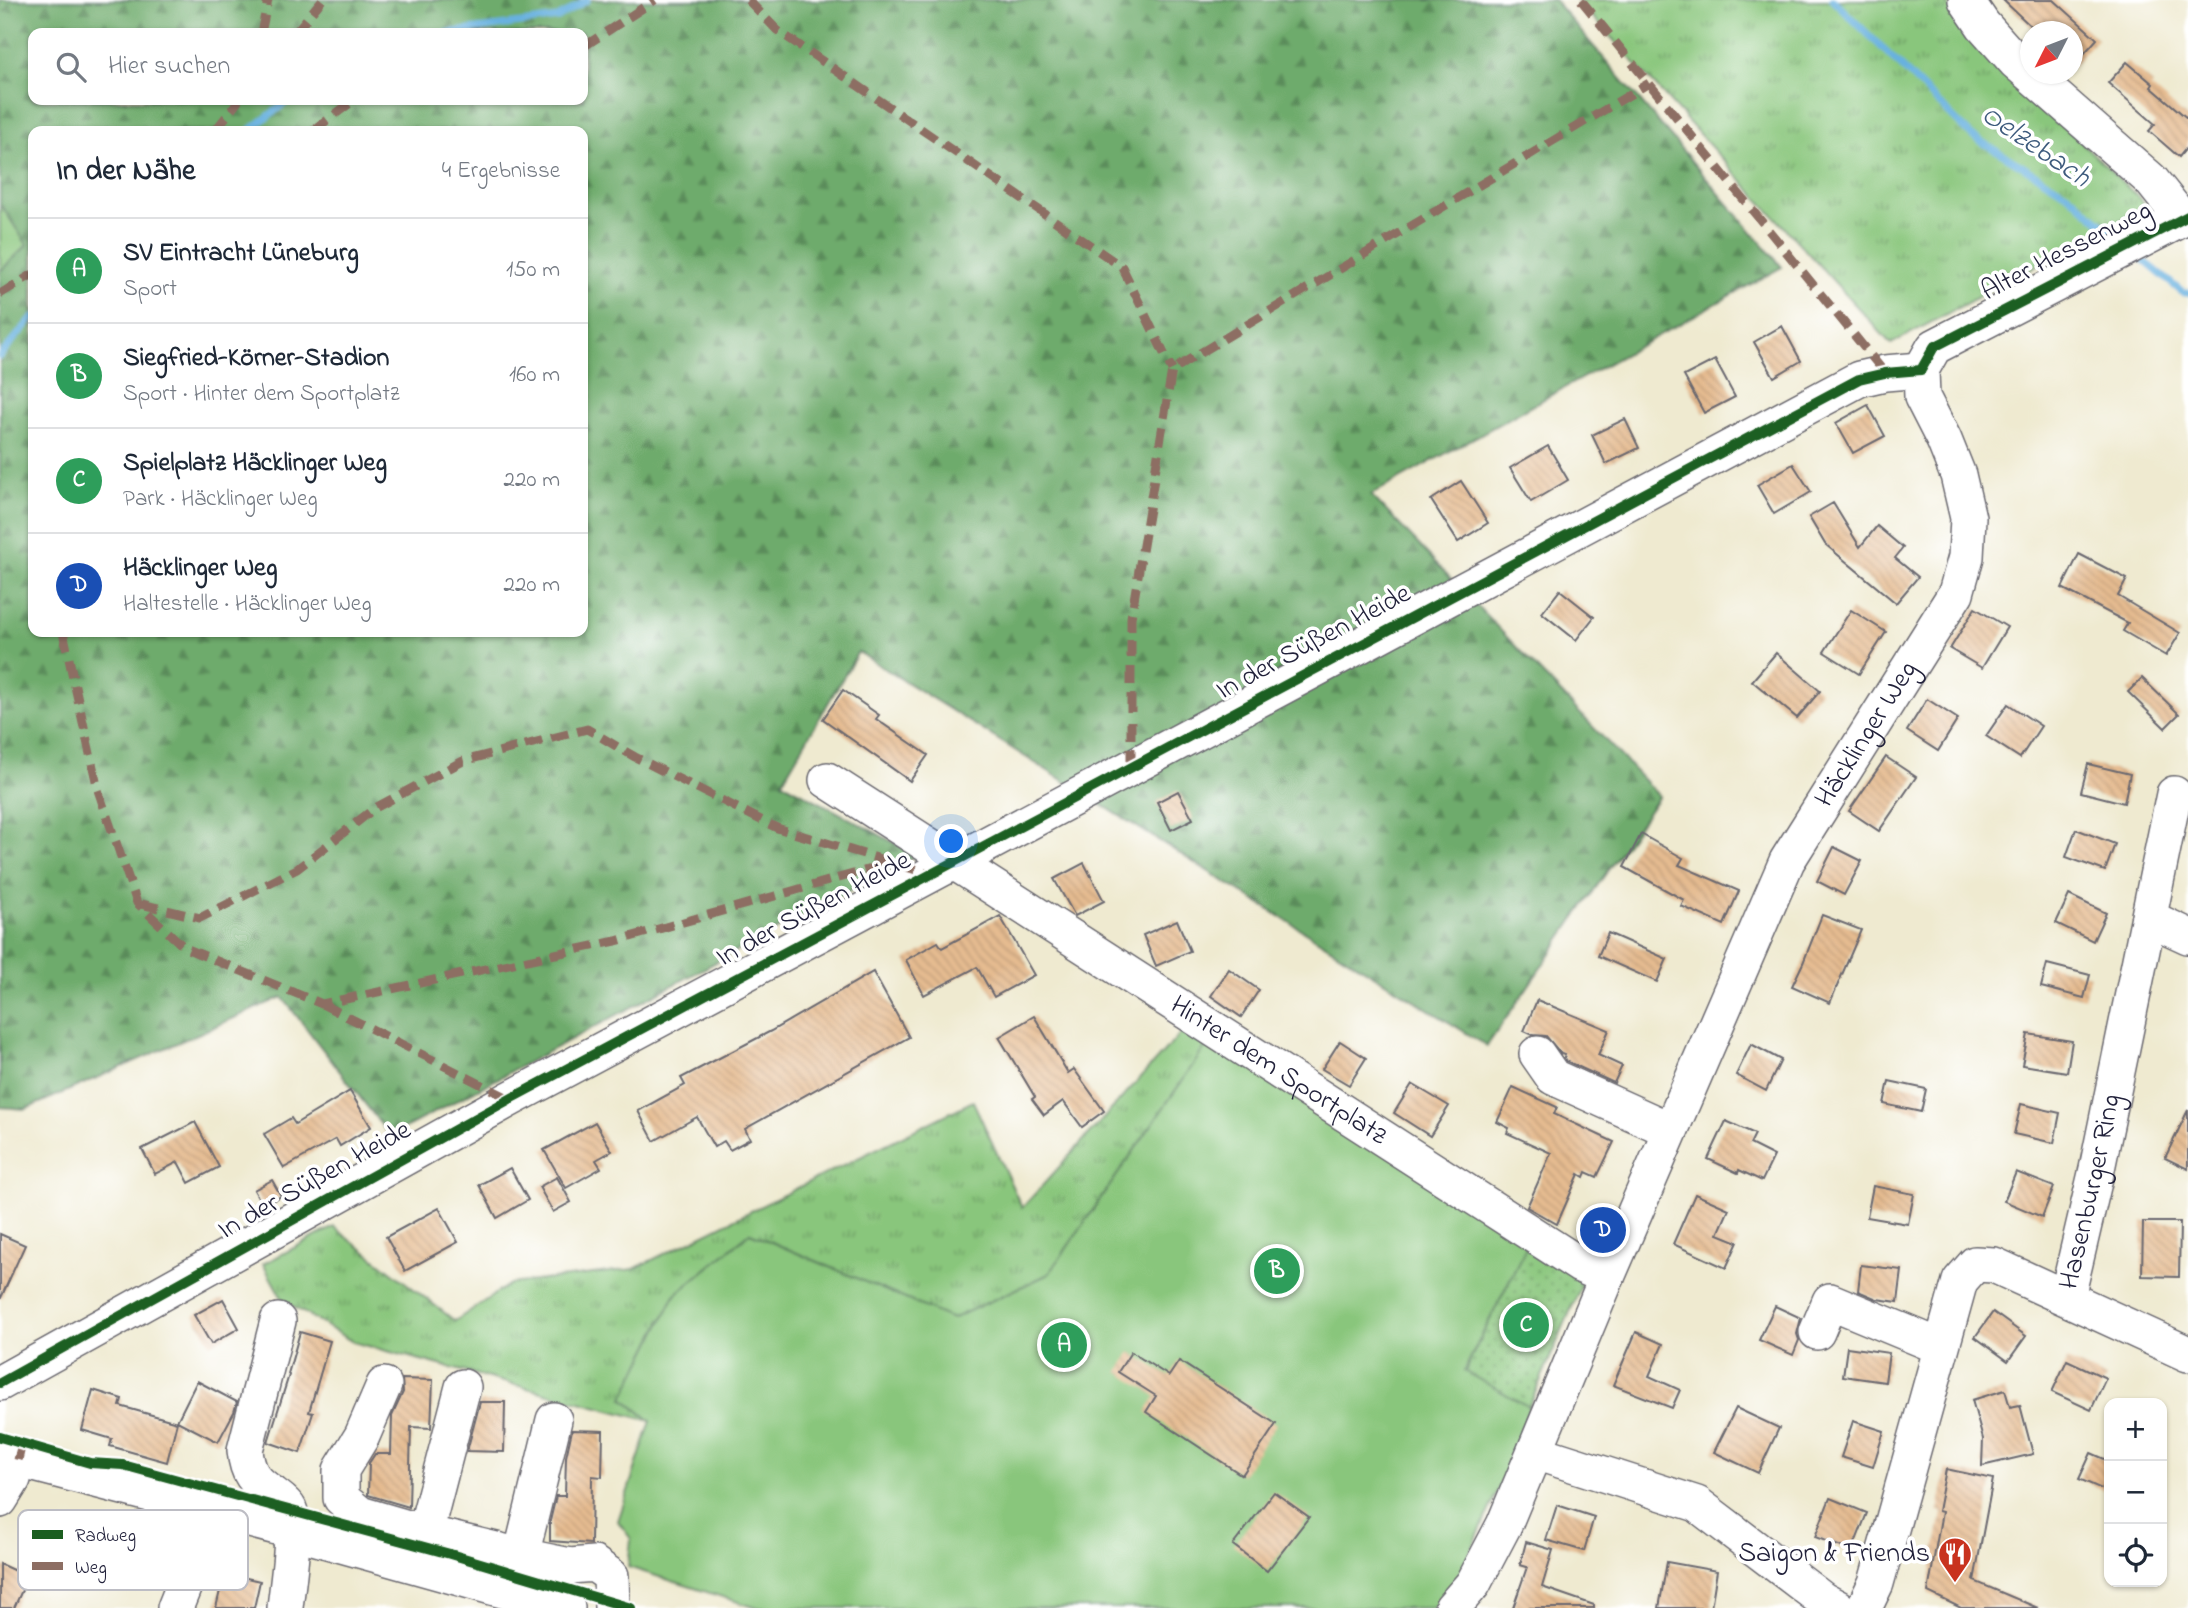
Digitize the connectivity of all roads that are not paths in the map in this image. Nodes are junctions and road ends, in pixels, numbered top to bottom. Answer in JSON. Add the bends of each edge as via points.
{"nodes":[{"id":1,"x":1966,"y":0,"type":"edge"},
{"id":2,"x":2185,"y":218,"type":"edge"},
{"id":3,"x":1921,"y":370,"type":"junction"},
{"id":4,"x":827,"y":780,"type":"dead end"},
{"id":5,"x":2174,"y":794,"type":"dead end"},
{"id":6,"x":954,"y":861,"type":"junction"},
{"id":7,"x":2149,"y":918,"type":"junction"},
{"id":8,"x":2188,"y":936,"type":"edge"},
{"id":9,"x":1537,"y":1054,"type":"dead end"},
{"id":10,"x":1670,"y":1130,"type":"junction"},
{"id":11,"x":1607,"y":1277,"type":"junction"},
{"id":12,"x":2067,"y":1297,"type":"junction"},
{"id":13,"x":278,"y":1321,"type":"dead end"},
{"id":14,"x":1817,"y":1332,"type":"dead end"},
{"id":15,"x":1941,"y":1347,"type":"junction"},
{"id":16,"x":2188,"y":1354,"type":"edge"},
{"id":17,"x":0,"y":1383,"type":"edge"},
{"id":18,"x":384,"y":1385,"type":"dead end"},
{"id":19,"x":463,"y":1387,"type":"dead end"},
{"id":20,"x":554,"y":1420,"type":"dead end"},
{"id":21,"x":1535,"y":1452,"type":"junction"},
{"id":22,"x":9,"y":1457,"type":"edge"},
{"id":23,"x":0,"y":1500,"type":"edge"},
{"id":24,"x":208,"y":1509,"type":"joint"},
{"id":25,"x":212,"y":1510,"type":"edge"},
{"id":26,"x":248,"y":1519,"type":"edge"},
{"id":27,"x":292,"y":1531,"type":"junction"},
{"id":28,"x":425,"y":1532,"type":"junction"},
{"id":29,"x":521,"y":1556,"type":"junction"},
{"id":30,"x":183,"y":1590,"type":"edge"},
{"id":31,"x":176,"y":1608,"type":"edge"},
{"id":32,"x":285,"y":1608,"type":"edge"},
{"id":33,"x":567,"y":1608,"type":"edge"},
{"id":34,"x":612,"y":1608,"type":"edge"},
{"id":35,"x":1452,"y":1608,"type":"edge"},
{"id":36,"x":1838,"y":1608,"type":"edge"},
{"id":37,"x":1864,"y":1608,"type":"edge"}],
"edges":[{"from":1,"to":2,"type":"street","via":[[2017,62],[2151,180]]},
{"from":2,"to":3,"type":"street","name":"Alter Hessenweg","via":[[1934,347]]},
{"from":3,"to":6,"type":"street","name":"In der Süßen Heide","via":[[1859,379]]},
{"from":3,"to":10,"type":"street","name":"Häcklinger Weg","via":[[1922,397],[1958,475],[1968,517],[1966,556],[1956,593],[1787,861]]},
{"from":4,"to":6,"type":"street","name":"In der Süßen Heide"},
{"from":5,"to":7,"type":"street","name":"Hasenburger Ring"},
{"from":6,"to":11,"type":"street","name":"Hinter dem Sportplatz","via":[[1580,1265]]},
{"from":6,"to":17,"type":"street","name":"In der Süßen Heide","via":[[510,1099]]},
{"from":7,"to":8,"type":"street"},
{"from":7,"to":12,"type":"street","name":"Hasenburger Ring"},
{"from":9,"to":10,"type":"street","via":[[1553,1077]]},
{"from":10,"to":11,"type":"street","name":"Häcklinger Weg"},
{"from":11,"to":21,"type":"street","name":"Häcklinger Weg"},
{"from":12,"to":15,"type":"street","name":"Hasenburger Ring","via":[[1994,1265],[1975,1264],[1960,1281]]},
{"from":12,"to":16,"type":"street"},
{"from":13,"to":27,"type":"street","via":[[245,1450],[252,1476],[289,1510]]},
{"from":14,"to":15,"type":"street","via":[[1830,1301]]},
{"from":15,"to":37,"type":"street","name":"Hasenburger Ring","via":[[1876,1583]]},
{"from":18,"to":28,"type":"street","via":[[341,1470],[341,1498],[360,1514]]},
{"from":19,"to":28,"type":"street"},
{"from":20,"to":29,"type":"street"},
{"from":21,"to":35,"type":"street","name":"Häcklinger Weg","via":[[1473,1584]]},
{"from":21,"to":36,"type":"street","via":[[1697,1504]]},
{"from":22,"to":23,"type":"street","via":[[13,1479]]},
{"from":22,"to":24,"type":"street"},
{"from":24,"to":25,"type":"street"},
{"from":26,"to":27,"type":"street"},
{"from":27,"to":32,"type":"street"},
{"from":27,"to":33,"type":"street"},
{"from":28,"to":29,"type":"street"},
{"from":29,"to":34,"type":"street","via":[[570,1566],[594,1564],[611,1576]]},
{"from":30,"to":31,"type":"street"}]}
